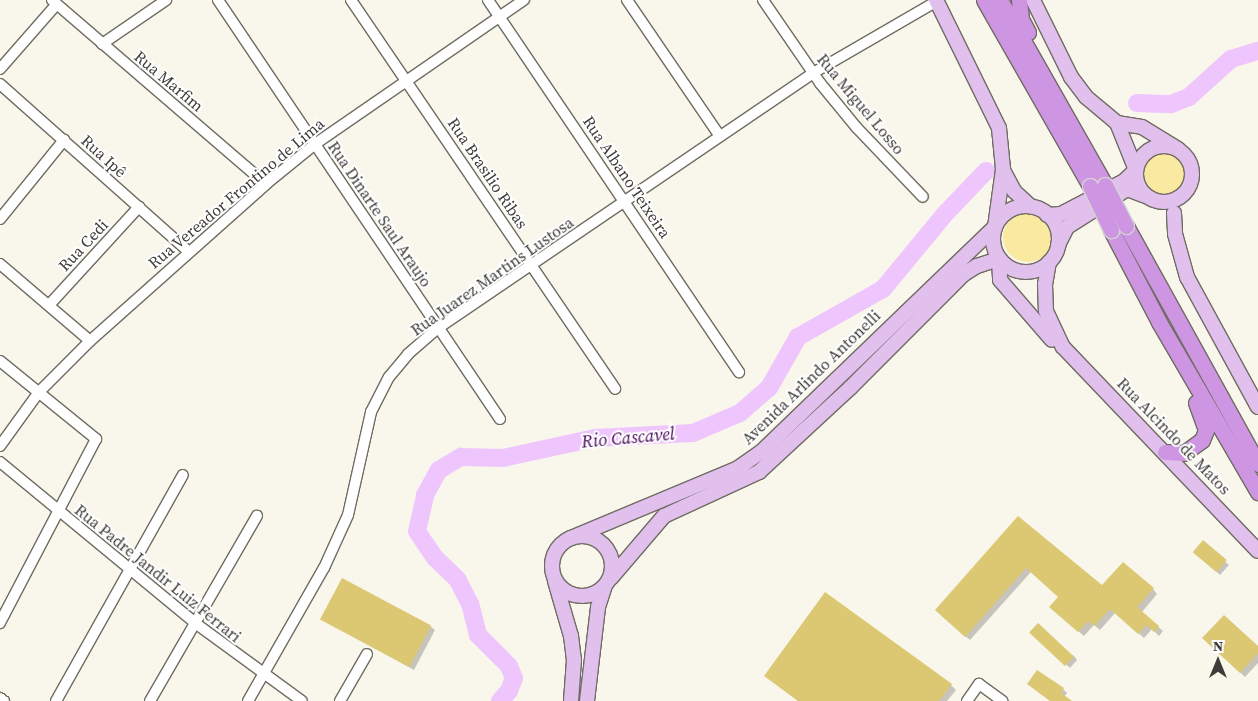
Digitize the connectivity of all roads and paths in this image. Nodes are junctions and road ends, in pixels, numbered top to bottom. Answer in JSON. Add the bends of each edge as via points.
{"nodes":[{"id":1,"x":166,"y":0,"type":"edge"},
{"id":2,"x":218,"y":0,"type":"edge"},
{"id":3,"x":351,"y":0,"type":"edge"},
{"id":4,"x":488,"y":0,"type":"edge"},
{"id":5,"x":524,"y":0,"type":"edge"},
{"id":6,"x":627,"y":0,"type":"edge"},
{"id":7,"x":763,"y":0,"type":"edge"},
{"id":8,"x":984,"y":0,"type":"edge"},
{"id":9,"x":1000,"y":0,"type":"edge"},
{"id":10,"x":1019,"y":0,"type":"edge"},
{"id":11,"x":1033,"y":0,"type":"edge"},
{"id":12,"x":936,"y":1,"type":"edge"},
{"id":13,"x":55,"y":2,"type":"edge"},
{"id":14,"x":500,"y":17,"type":"junction"},
{"id":15,"x":102,"y":44,"type":"junction"},
{"id":16,"x":0,"y":69,"type":"edge"},
{"id":17,"x":812,"y":73,"type":"junction"},
{"id":18,"x":408,"y":81,"type":"junction"},
{"id":19,"x":0,"y":84,"type":"edge"},
{"id":20,"x":1117,"y":123,"type":"junction"},
{"id":21,"x":719,"y":135,"type":"junction"},
{"id":22,"x":1079,"y":136,"type":"junction"},
{"id":23,"x":64,"y":140,"type":"junction"},
{"id":24,"x":314,"y":144,"type":"junction"},
{"id":25,"x":1178,"y":149,"type":"junction"},
{"id":26,"x":1003,"y":169,"type":"junction"},
{"id":27,"x":1136,"y":170,"type":"junction"},
{"id":28,"x":266,"y":184,"type":"junction"},
{"id":29,"x":1189,"y":189,"type":"junction"},
{"id":30,"x":923,"y":197,"type":"dead end"},
{"id":31,"x":1153,"y":200,"type":"junction"},
{"id":32,"x":626,"y":202,"type":"junction"},
{"id":33,"x":139,"y":207,"type":"junction"},
{"id":34,"x":1031,"y":207,"type":"junction"},
{"id":35,"x":1174,"y":213,"type":"junction"},
{"id":36,"x":1047,"y":214,"type":"junction"},
{"id":37,"x":0,"y":219,"type":"edge"},
{"id":38,"x":995,"y":227,"type":"junction"},
{"id":39,"x":1118,"y":228,"type":"junction"},
{"id":40,"x":1057,"y":247,"type":"junction"},
{"id":41,"x":188,"y":251,"type":"junction"},
{"id":42,"x":999,"y":259,"type":"junction"},
{"id":43,"x":1049,"y":262,"type":"junction"},
{"id":44,"x":0,"y":264,"type":"edge"},
{"id":45,"x":532,"y":265,"type":"junction"},
{"id":46,"x":50,"y":304,"type":"junction"},
{"id":47,"x":1159,"y":322,"type":"junction"},
{"id":48,"x":438,"y":328,"type":"junction"},
{"id":49,"x":90,"y":341,"type":"junction"},
{"id":50,"x":1063,"y":347,"type":"junction"},
{"id":51,"x":0,"y":362,"type":"edge"},
{"id":52,"x":739,"y":372,"type":"dead end"},
{"id":53,"x":615,"y":389,"type":"dead end"},
{"id":54,"x":39,"y":392,"type":"junction"},
{"id":55,"x":1258,"y":407,"type":"edge"},
{"id":56,"x":500,"y":419,"type":"dead end"},
{"id":57,"x":0,"y":446,"type":"edge"},
{"id":58,"x":1166,"y":452,"type":"junction"},
{"id":59,"x":0,"y":462,"type":"edge"},
{"id":60,"x":1258,"y":464,"type":"edge"},
{"id":61,"x":183,"y":475,"type":"dead end"},
{"id":62,"x":1258,"y":492,"type":"edge"},
{"id":63,"x":58,"y":510,"type":"junction"},
{"id":64,"x":257,"y":516,"type":"dead end"},
{"id":65,"x":571,"y":538,"type":"junction"},
{"id":66,"x":1258,"y":552,"type":"edge"},
{"id":67,"x":129,"y":571,"type":"junction"},
{"id":68,"x":554,"y":580,"type":"junction"},
{"id":69,"x":608,"y":582,"type":"junction"},
{"id":70,"x":0,"y":623,"type":"edge"},
{"id":71,"x":195,"y":623,"type":"junction"},
{"id":72,"x":367,"y":654,"type":"dead end"},
{"id":73,"x":263,"y":676,"type":"junction"},
{"id":74,"x":0,"y":698,"type":"edge"},
{"id":75,"x":4,"y":701,"type":"edge"},
{"id":76,"x":56,"y":701,"type":"edge"},
{"id":77,"x":150,"y":701,"type":"edge"},
{"id":78,"x":248,"y":701,"type":"edge"},
{"id":79,"x":302,"y":701,"type":"edge"},
{"id":80,"x":340,"y":701,"type":"edge"},
{"id":81,"x":571,"y":701,"type":"edge"},
{"id":82,"x":587,"y":701,"type":"edge"},
{"id":83,"x":967,"y":701,"type":"edge"},
{"id":84,"x":1002,"y":701,"type":"edge"}],
"edges":[{"from":1,"to":15,"type":"street"},
{"from":2,"to":24,"type":"street","name":"Rua Dinarte Saul Araujo"},
{"from":3,"to":18,"type":"street","name":"Rua Brasilio Ribas"},
{"from":4,"to":14,"type":"street","name":"Rua Albano Teixeira"},
{"from":5,"to":14,"type":"street","name":"Rua Vereador Frontino de Lima"},
{"from":6,"to":21,"type":"street"},
{"from":7,"to":17,"type":"street","name":"Rua Miguel Losso"},
{"from":8,"to":39,"type":"highway","bridge":true,"via":[[1090,186]]},
{"from":9,"to":22,"type":"highway"},
{"from":10,"to":22,"type":"highway","via":[[1021,20],[1064,96]]},
{"from":11,"to":20,"type":"main road","via":[[1071,77],[1086,97]]},
{"from":12,"to":17,"type":"street","name":"Rua Juarez Martins Lustosa"},
{"from":12,"to":26,"type":"main road","via":[[999,128]]},
{"from":13,"to":15,"type":"street","name":"Rua Marfim"},
{"from":13,"to":16,"type":"street"},
{"from":14,"to":18,"type":"street","name":"Rua Vereador Frontino de Lima"},
{"from":14,"to":32,"type":"street","name":"Rua Albano Teixeira"},
{"from":15,"to":28,"type":"street","name":"Rua Marfim"},
{"from":17,"to":21,"type":"street","name":"Rua Juarez Martins Lustosa"},
{"from":17,"to":30,"type":"street","name":"Rua Miguel Losso","via":[[857,128]]},
{"from":18,"to":24,"type":"street","name":"Rua Vereador Frontino de Lima"},
{"from":18,"to":45,"type":"street","name":"Rua Brasilio Ribas"},
{"from":19,"to":23,"type":"street","name":"Rua Ipê"},
{"from":20,"to":25,"type":"main road","via":[[1142,127]]},
{"from":20,"to":27,"type":"main road"},
{"from":21,"to":32,"type":"street","name":"Rua Juarez Martins Lustosa"},
{"from":22,"to":39,"type":"highway","bridge":true,"via":[[1106,185]]},
{"from":23,"to":33,"type":"street","name":"Rua Ipê"},
{"from":23,"to":37,"type":"street"},
{"from":24,"to":28,"type":"street","name":"Rua Vereador Frontino de Lima"},
{"from":24,"to":48,"type":"street","name":"Rua Dinarte Saul Araujo"},
{"from":25,"to":27,"type":"main road","via":[[1163,146],[1148,151]]},
{"from":25,"to":29,"type":"main road","via":[[1193,171]]},
{"from":26,"to":34,"type":"main road","via":[[1014,191]]},
{"from":26,"to":38,"type":"main road"},
{"from":27,"to":31,"type":"main road","via":[[1140,188]]},
{"from":27,"to":36,"type":"main road","via":[[1124,181],[1062,214]]},
{"from":28,"to":41,"type":"street","name":"Rua Vereador Frontino de Lima"},
{"from":29,"to":31,"type":"main road","via":[[1177,200]]},
{"from":29,"to":35,"type":"main road"},
{"from":31,"to":35,"type":"main road"},
{"from":31,"to":40,"type":"main road","via":[[1127,190],[1067,227]]},
{"from":32,"to":45,"type":"street","name":"Rua Juarez Martins Lustosa"},
{"from":32,"to":52,"type":"street","name":"Rua Albano Teixeira"},
{"from":33,"to":41,"type":"street","name":"Rua Ipê"},
{"from":33,"to":46,"type":"street","name":"Rua Cedi"},
{"from":34,"to":36,"type":"main road"},
{"from":34,"to":38,"type":"main road","via":[[1010,211]]},
{"from":35,"to":55,"type":"main road","via":[[1174,234],[1187,278]]},
{"from":36,"to":40,"type":"main road","via":[[1057,230]]},
{"from":38,"to":42,"type":"main road","via":[[994,249]]},
{"from":38,"to":65,"type":"main road","name":"Avenida Arlindo Antonelli","via":[[761,452],[738,468]]},
{"from":39,"to":47,"type":"highway"},
{"from":39,"to":60,"type":"highway"},
{"from":40,"to":43,"type":"main road"},
{"from":41,"to":49,"type":"street","name":"Rua Vereador Frontino de Lima"},
{"from":42,"to":43,"type":"main road","via":[[1008,267],[1029,272]]},
{"from":42,"to":50,"type":"main road","name":"Rua Alcindo de Matos","via":[[1000,280],[1055,344]]},
{"from":42,"to":69,"type":"main road","name":"Avenida Arlindo Antonelli","via":[[976,266],[964,274],[850,388],[759,472],[664,516]]},
{"from":43,"to":50,"type":"main road","name":"Rua Alcindo de Matos","via":[[1045,284],[1046,311]]},
{"from":44,"to":46,"type":"street"},
{"from":45,"to":48,"type":"street","name":"Rua Juarez Martins Lustosa"},
{"from":45,"to":53,"type":"street","name":"Rua Brasilio Ribas"},
{"from":46,"to":49,"type":"street"},
{"from":47,"to":58,"type":"highway","via":[[1168,355],[1203,416],[1206,430],[1195,448],[1184,453]]},
{"from":47,"to":62,"type":"highway"},
{"from":48,"to":56,"type":"street","name":"Rua Dinarte Saul Araujo"},
{"from":48,"to":73,"type":"street","name":"Rua Juarez Martins Lustosa","via":[[408,354],[389,377],[371,412],[348,515],[324,568]]},
{"from":49,"to":54,"type":"street","name":"Rua Vereador Frontino de Lima"},
{"from":50,"to":58,"type":"main road","name":"Rua Alcindo de Matos"},
{"from":51,"to":54,"type":"street"},
{"from":54,"to":57,"type":"street","name":"Rua Vereador Frontino de Lima"},
{"from":54,"to":63,"type":"street","via":[[96,439]]},
{"from":58,"to":66,"type":"main road","name":"Rua Alcindo de Matos"},
{"from":59,"to":63,"type":"street","name":"Rua Padre Jandir Luiz Ferrari"},
{"from":61,"to":67,"type":"street"},
{"from":63,"to":67,"type":"street","name":"Rua Padre Jandir Luiz Ferrari"},
{"from":63,"to":70,"type":"street"},
{"from":64,"to":71,"type":"street"},
{"from":65,"to":68,"type":"main road","name":"Avenida Arlindo Antonelli","via":[[559,547],[552,560]]},
{"from":65,"to":69,"type":"main road","name":"Avenida Arlindo Antonelli","via":[[581,536],[600,541],[612,558]]},
{"from":67,"to":71,"type":"street","name":"Rua Padre Jandir Luiz Ferrari"},
{"from":67,"to":76,"type":"street"},
{"from":68,"to":69,"type":"main road","name":"Avenida Arlindo Antonelli","via":[[569,594],[578,597],[588,596]]},
{"from":68,"to":81,"type":"main road","name":"Avenida Arlindo Antonelli","via":[[571,636],[574,660]]},
{"from":69,"to":82,"type":"main road","name":"Avenida Arlindo Antonelli","via":[[598,607]]},
{"from":71,"to":73,"type":"street","name":"Rua Padre Jandir Luiz Ferrari"},
{"from":71,"to":77,"type":"street"},
{"from":72,"to":80,"type":"street"},
{"from":73,"to":78,"type":"street","name":"Rua Juarez Martins Lustosa"},
{"from":73,"to":79,"type":"street","name":"Rua Padre Jandir Luiz Ferrari"},
{"from":74,"to":75,"type":"street"},
{"from":83,"to":84,"type":"street","via":[[979,684]]}]}
